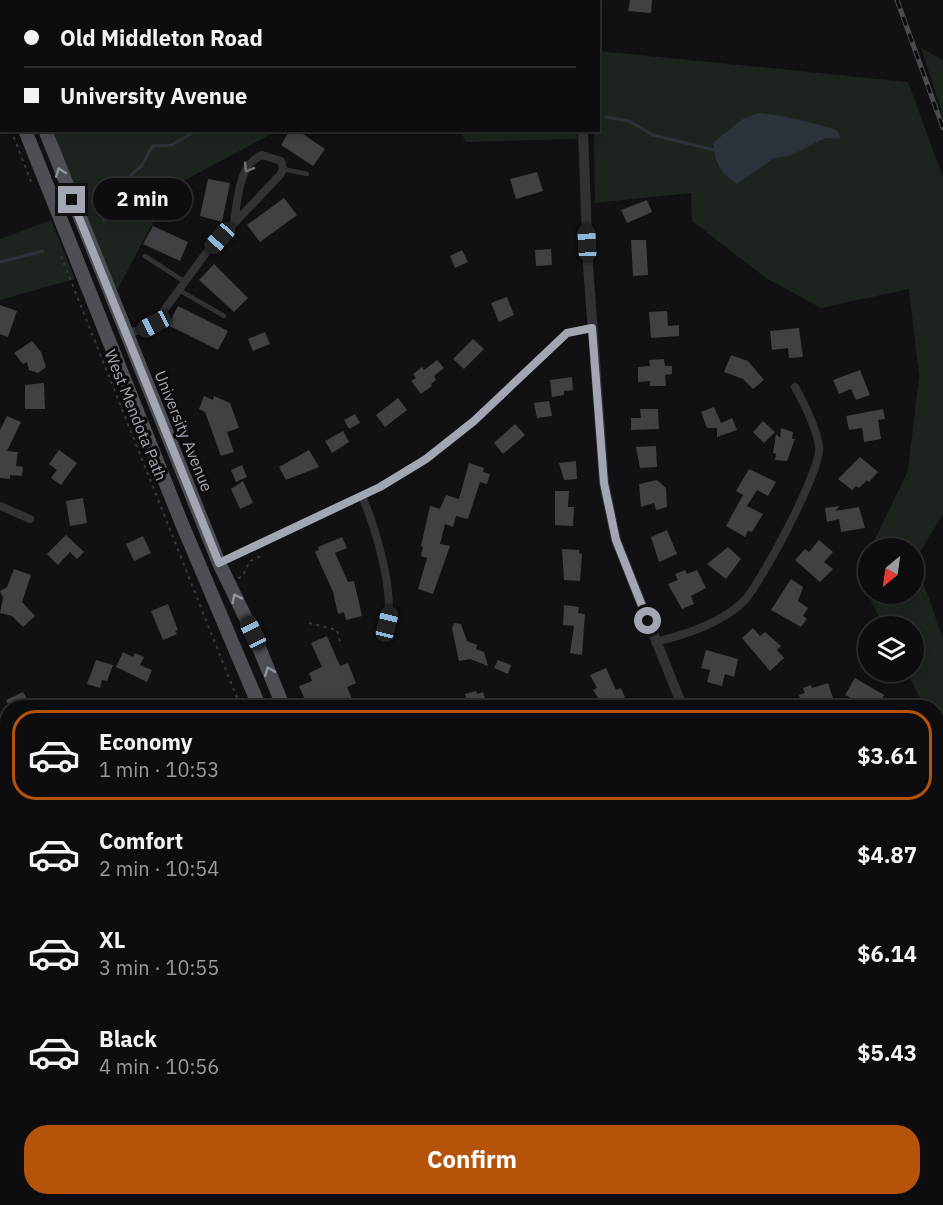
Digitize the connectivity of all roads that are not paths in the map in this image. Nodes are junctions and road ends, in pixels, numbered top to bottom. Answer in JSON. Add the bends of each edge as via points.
{"nodes":[{"id":1,"x":26,"y":132,"type":"edge"},
{"id":2,"x":46,"y":132,"type":"edge"},
{"id":3,"x":583,"y":132,"type":"edge"},
{"id":4,"x":283,"y":169,"type":"junction"},
{"id":5,"x":308,"y":174,"type":"dead end"},
{"id":6,"x":234,"y":222,"type":"junction"},
{"id":7,"x":75,"y":254,"type":"junction"},
{"id":8,"x":145,"y":256,"type":"dead end"},
{"id":9,"x":185,"y":282,"type":"junction"},
{"id":10,"x":179,"y":290,"type":"junction"},
{"id":11,"x":224,"y":316,"type":"dead end"},
{"id":12,"x":592,"y":328,"type":"junction"},
{"id":13,"x":126,"y":333,"type":"junction"},
{"id":14,"x":795,"y":387,"type":"dead end"},
{"id":15,"x":166,"y":484,"type":"junction"},
{"id":16,"x":362,"y":496,"type":"junction"},
{"id":17,"x":0,"y":506,"type":"edge"},
{"id":18,"x":30,"y":519,"type":"dead end"},
{"id":19,"x":219,"y":563,"type":"junction"},
{"id":20,"x":387,"y":624,"type":"dead end"},
{"id":21,"x":655,"y":642,"type":"junction"},
{"id":22,"x":257,"y":700,"type":"edge"},
{"id":23,"x":281,"y":700,"type":"edge"},
{"id":24,"x":680,"y":700,"type":"edge"}],
"edges":[{"from":1,"to":7,"type":"main road"},
{"from":13,"to":2,"type":"main road","name":"University Avenue","one_way":true},
{"from":3,"to":12,"type":"street"},
{"from":4,"to":5,"type":"lane"},
{"from":4,"to":6,"type":"street"},
{"from":4,"to":6,"type":"street","one_way":true,"via":[[281,161],[268,156],[255,158],[249,164]]},
{"from":6,"to":9,"type":"street"},
{"from":7,"to":13,"type":"main road","via":[[114,328]]},
{"from":7,"to":15,"type":"main road"},
{"from":8,"to":9,"type":"lane"},
{"from":9,"to":10,"type":"street"},
{"from":10,"to":11,"type":"lane"},
{"from":10,"to":13,"type":"street","via":[[154,324]]},
{"from":12,"to":16,"type":"street","via":[[567,333],[474,421],[426,459]]},
{"from":12,"to":21,"type":"street","via":[[604,483],[616,540]]},
{"from":13,"to":19,"type":"main road","name":"University Avenue"},
{"from":14,"to":21,"type":"street","via":[[820,449],[806,492],[770,562],[742,603],[711,623]]},
{"from":15,"to":19,"type":"main road","via":[[207,560]]},
{"from":15,"to":22,"type":"main road"},
{"from":16,"to":19,"type":"street"},
{"from":16,"to":20,"type":"street","via":[[387,589]]},
{"from":17,"to":18,"type":"street"},
{"from":23,"to":19,"type":"main road","name":"University Avenue","one_way":true},
{"from":21,"to":24,"type":"street"}]}
